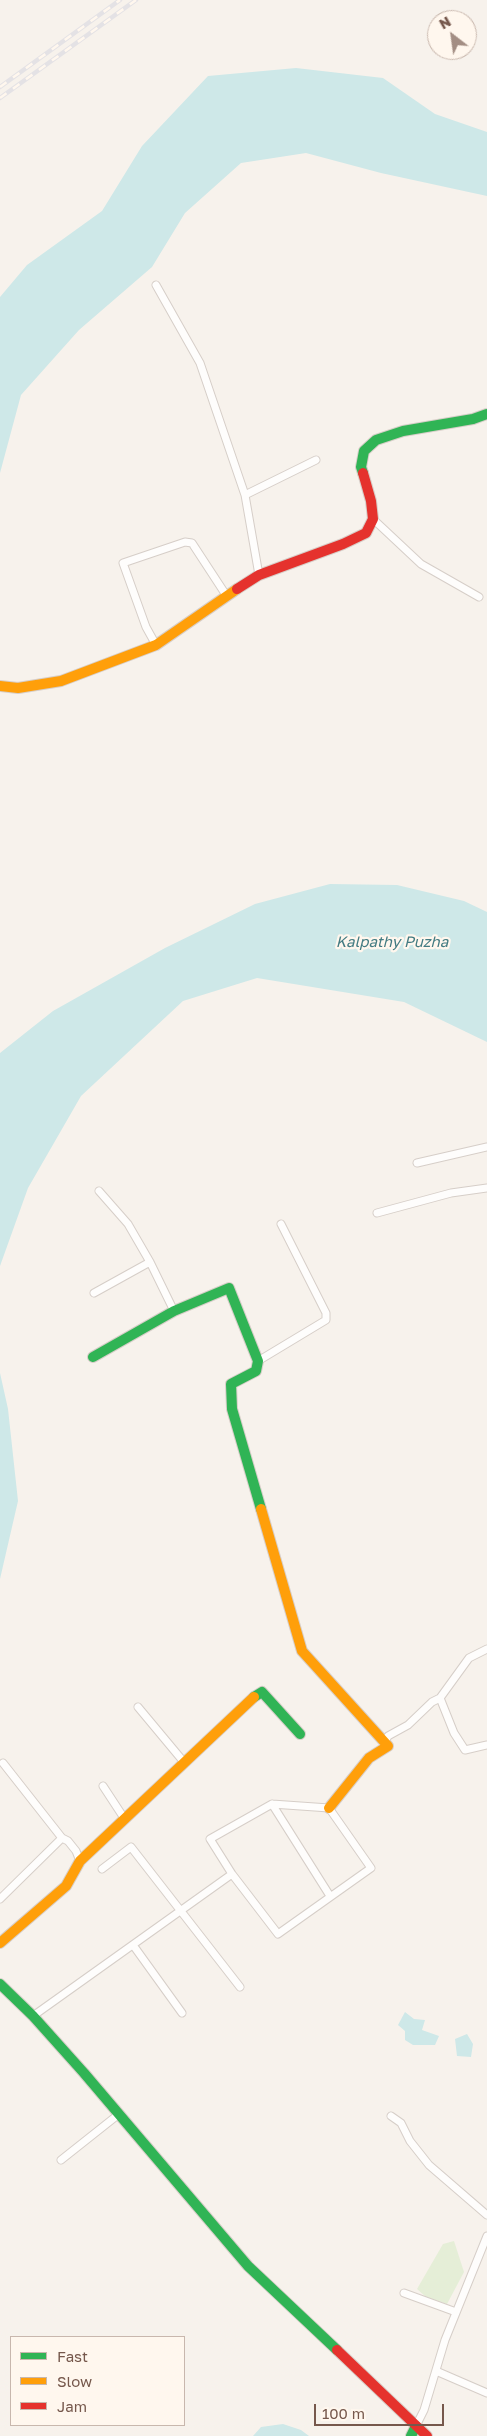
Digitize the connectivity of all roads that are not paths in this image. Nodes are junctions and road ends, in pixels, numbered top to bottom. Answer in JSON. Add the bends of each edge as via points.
{"nodes":[{"id":1,"x":156,"y":285,"type":"dead end"},
{"id":2,"x":487,"y":414,"type":"edge"},
{"id":3,"x":316,"y":460,"type":"dead end"},
{"id":4,"x":245,"y":495,"type":"junction"},
{"id":5,"x":372,"y":519,"type":"junction"},
{"id":6,"x":258,"y":576,"type":"junction"},
{"id":7,"x":226,"y":595,"type":"junction"},
{"id":8,"x":479,"y":597,"type":"dead end"},
{"id":9,"x":156,"y":645,"type":"junction"},
{"id":10,"x":0,"y":686,"type":"edge"},
{"id":11,"x":487,"y":1147,"type":"edge"},
{"id":12,"x":417,"y":1163,"type":"dead end"},
{"id":13,"x":487,"y":1188,"type":"edge"},
{"id":14,"x":99,"y":1192,"type":"dead end"},
{"id":15,"x":377,"y":1213,"type":"dead end"},
{"id":16,"x":281,"y":1224,"type":"dead end"},
{"id":17,"x":150,"y":1262,"type":"junction"},
{"id":18,"x":94,"y":1293,"type":"dead end"},
{"id":19,"x":174,"y":1311,"type":"junction"},
{"id":20,"x":93,"y":1357,"type":"dead end"},
{"id":21,"x":258,"y":1361,"type":"junction"},
{"id":22,"x":487,"y":1649,"type":"edge"},
{"id":23,"x":440,"y":1698,"type":"junction"},
{"id":24,"x":138,"y":1707,"type":"dead end"},
{"id":25,"x":300,"y":1734,"type":"dead end"},
{"id":26,"x":385,"y":1742,"type":"junction"},
{"id":27,"x":487,"y":1744,"type":"edge"},
{"id":28,"x":183,"y":1762,"type":"junction"},
{"id":29,"x":3,"y":1763,"type":"dead end"},
{"id":30,"x":104,"y":1786,"type":"dead end"},
{"id":31,"x":272,"y":1804,"type":"junction"},
{"id":32,"x":329,"y":1808,"type":"junction"},
{"id":33,"x":124,"y":1818,"type":"junction"},
{"id":34,"x":62,"y":1838,"type":"junction"},
{"id":35,"x":80,"y":1861,"type":"junction"},
{"id":36,"x":102,"y":1869,"type":"dead end"},
{"id":37,"x":232,"y":1874,"type":"junction"},
{"id":38,"x":330,"y":1896,"type":"junction"},
{"id":39,"x":0,"y":1899,"type":"edge"},
{"id":40,"x":180,"y":1912,"type":"junction"},
{"id":41,"x":0,"y":1943,"type":"edge"},
{"id":42,"x":133,"y":1944,"type":"junction"},
{"id":43,"x":0,"y":1984,"type":"edge"},
{"id":44,"x":240,"y":1987,"type":"dead end"},
{"id":45,"x":182,"y":2012,"type":"dead end"},
{"id":46,"x":33,"y":2016,"type":"junction"},
{"id":47,"x":119,"y":2114,"type":"junction"},
{"id":48,"x":391,"y":2116,"type":"dead end"},
{"id":49,"x":61,"y":2160,"type":"dead end"},
{"id":50,"x":487,"y":2215,"type":"edge"},
{"id":51,"x":487,"y":2236,"type":"edge"},
{"id":52,"x":404,"y":2293,"type":"dead end"},
{"id":53,"x":456,"y":2312,"type":"junction"},
{"id":54,"x":436,"y":2371,"type":"junction"},
{"id":55,"x":487,"y":2393,"type":"edge"},
{"id":56,"x":414,"y":2433,"type":"edge"},
{"id":57,"x":426,"y":2436,"type":"edge"}],
"edges":[{"from":1,"to":4,"type":"street","via":[[200,364]]},
{"from":2,"to":5,"type":"street","via":[[403,431],[376,440],[364,451],[361,467],[372,501]]},
{"from":3,"to":4,"type":"street"},
{"from":4,"to":6,"type":"street"},
{"from":5,"to":6,"type":"street","via":[[366,533]]},
{"from":5,"to":8,"type":"street","via":[[421,564]]},
{"from":6,"to":7,"type":"street"},
{"from":7,"to":9,"type":"street"},
{"from":7,"to":9,"type":"street","via":[[192,543],[186,542],[123,563],[146,627]]},
{"from":9,"to":10,"type":"street","via":[[61,681],[18,688]]},
{"from":11,"to":12,"type":"street"},
{"from":13,"to":15,"type":"street","via":[[451,1193]]},
{"from":14,"to":17,"type":"street","via":[[128,1224]]},
{"from":16,"to":21,"type":"street","via":[[326,1313],[326,1320]]},
{"from":17,"to":18,"type":"street"},
{"from":17,"to":19,"type":"street"},
{"from":19,"to":20,"type":"street"},
{"from":19,"to":21,"type":"street","via":[[228,1288]]},
{"from":21,"to":26,"type":"street","via":[[256,1371],[232,1384],[232,1409],[302,1651]]},
{"from":22,"to":23,"type":"street","via":[[469,1658]]},
{"from":23,"to":26,"type":"street","via":[[408,1725],[388,1736]]},
{"from":23,"to":27,"type":"street","via":[[454,1733],[465,1750]]},
{"from":24,"to":28,"type":"street"},
{"from":25,"to":28,"type":"street","via":[[259,1692]]},
{"from":26,"to":32,"type":"street","via":[[388,1746],[370,1758]]},
{"from":28,"to":33,"type":"street"},
{"from":29,"to":34,"type":"street"},
{"from":30,"to":33,"type":"street"},
{"from":31,"to":32,"type":"street"},
{"from":31,"to":37,"type":"street","via":[[210,1839]]},
{"from":31,"to":38,"type":"street"},
{"from":32,"to":38,"type":"street","via":[[371,1868]]},
{"from":33,"to":35,"type":"street"},
{"from":34,"to":35,"type":"street","via":[[76,1851]]},
{"from":34,"to":39,"type":"street"},
{"from":35,"to":41,"type":"street","via":[[66,1886]]},
{"from":36,"to":40,"type":"street","via":[[131,1846]]},
{"from":37,"to":38,"type":"street","via":[[278,1934]]},
{"from":37,"to":40,"type":"street"},
{"from":40,"to":42,"type":"street"},
{"from":40,"to":44,"type":"street"},
{"from":42,"to":45,"type":"street"},
{"from":42,"to":46,"type":"street"},
{"from":43,"to":46,"type":"street"},
{"from":46,"to":47,"type":"street"},
{"from":47,"to":49,"type":"street"},
{"from":47,"to":56,"type":"street","via":[[248,2266]]},
{"from":48,"to":50,"type":"street","via":[[401,2123],[429,2165]]},
{"from":51,"to":53,"type":"street"},
{"from":52,"to":53,"type":"street"},
{"from":53,"to":54,"type":"street"},
{"from":54,"to":55,"type":"street"},
{"from":54,"to":56,"type":"street"},
{"from":56,"to":57,"type":"street"}]}
